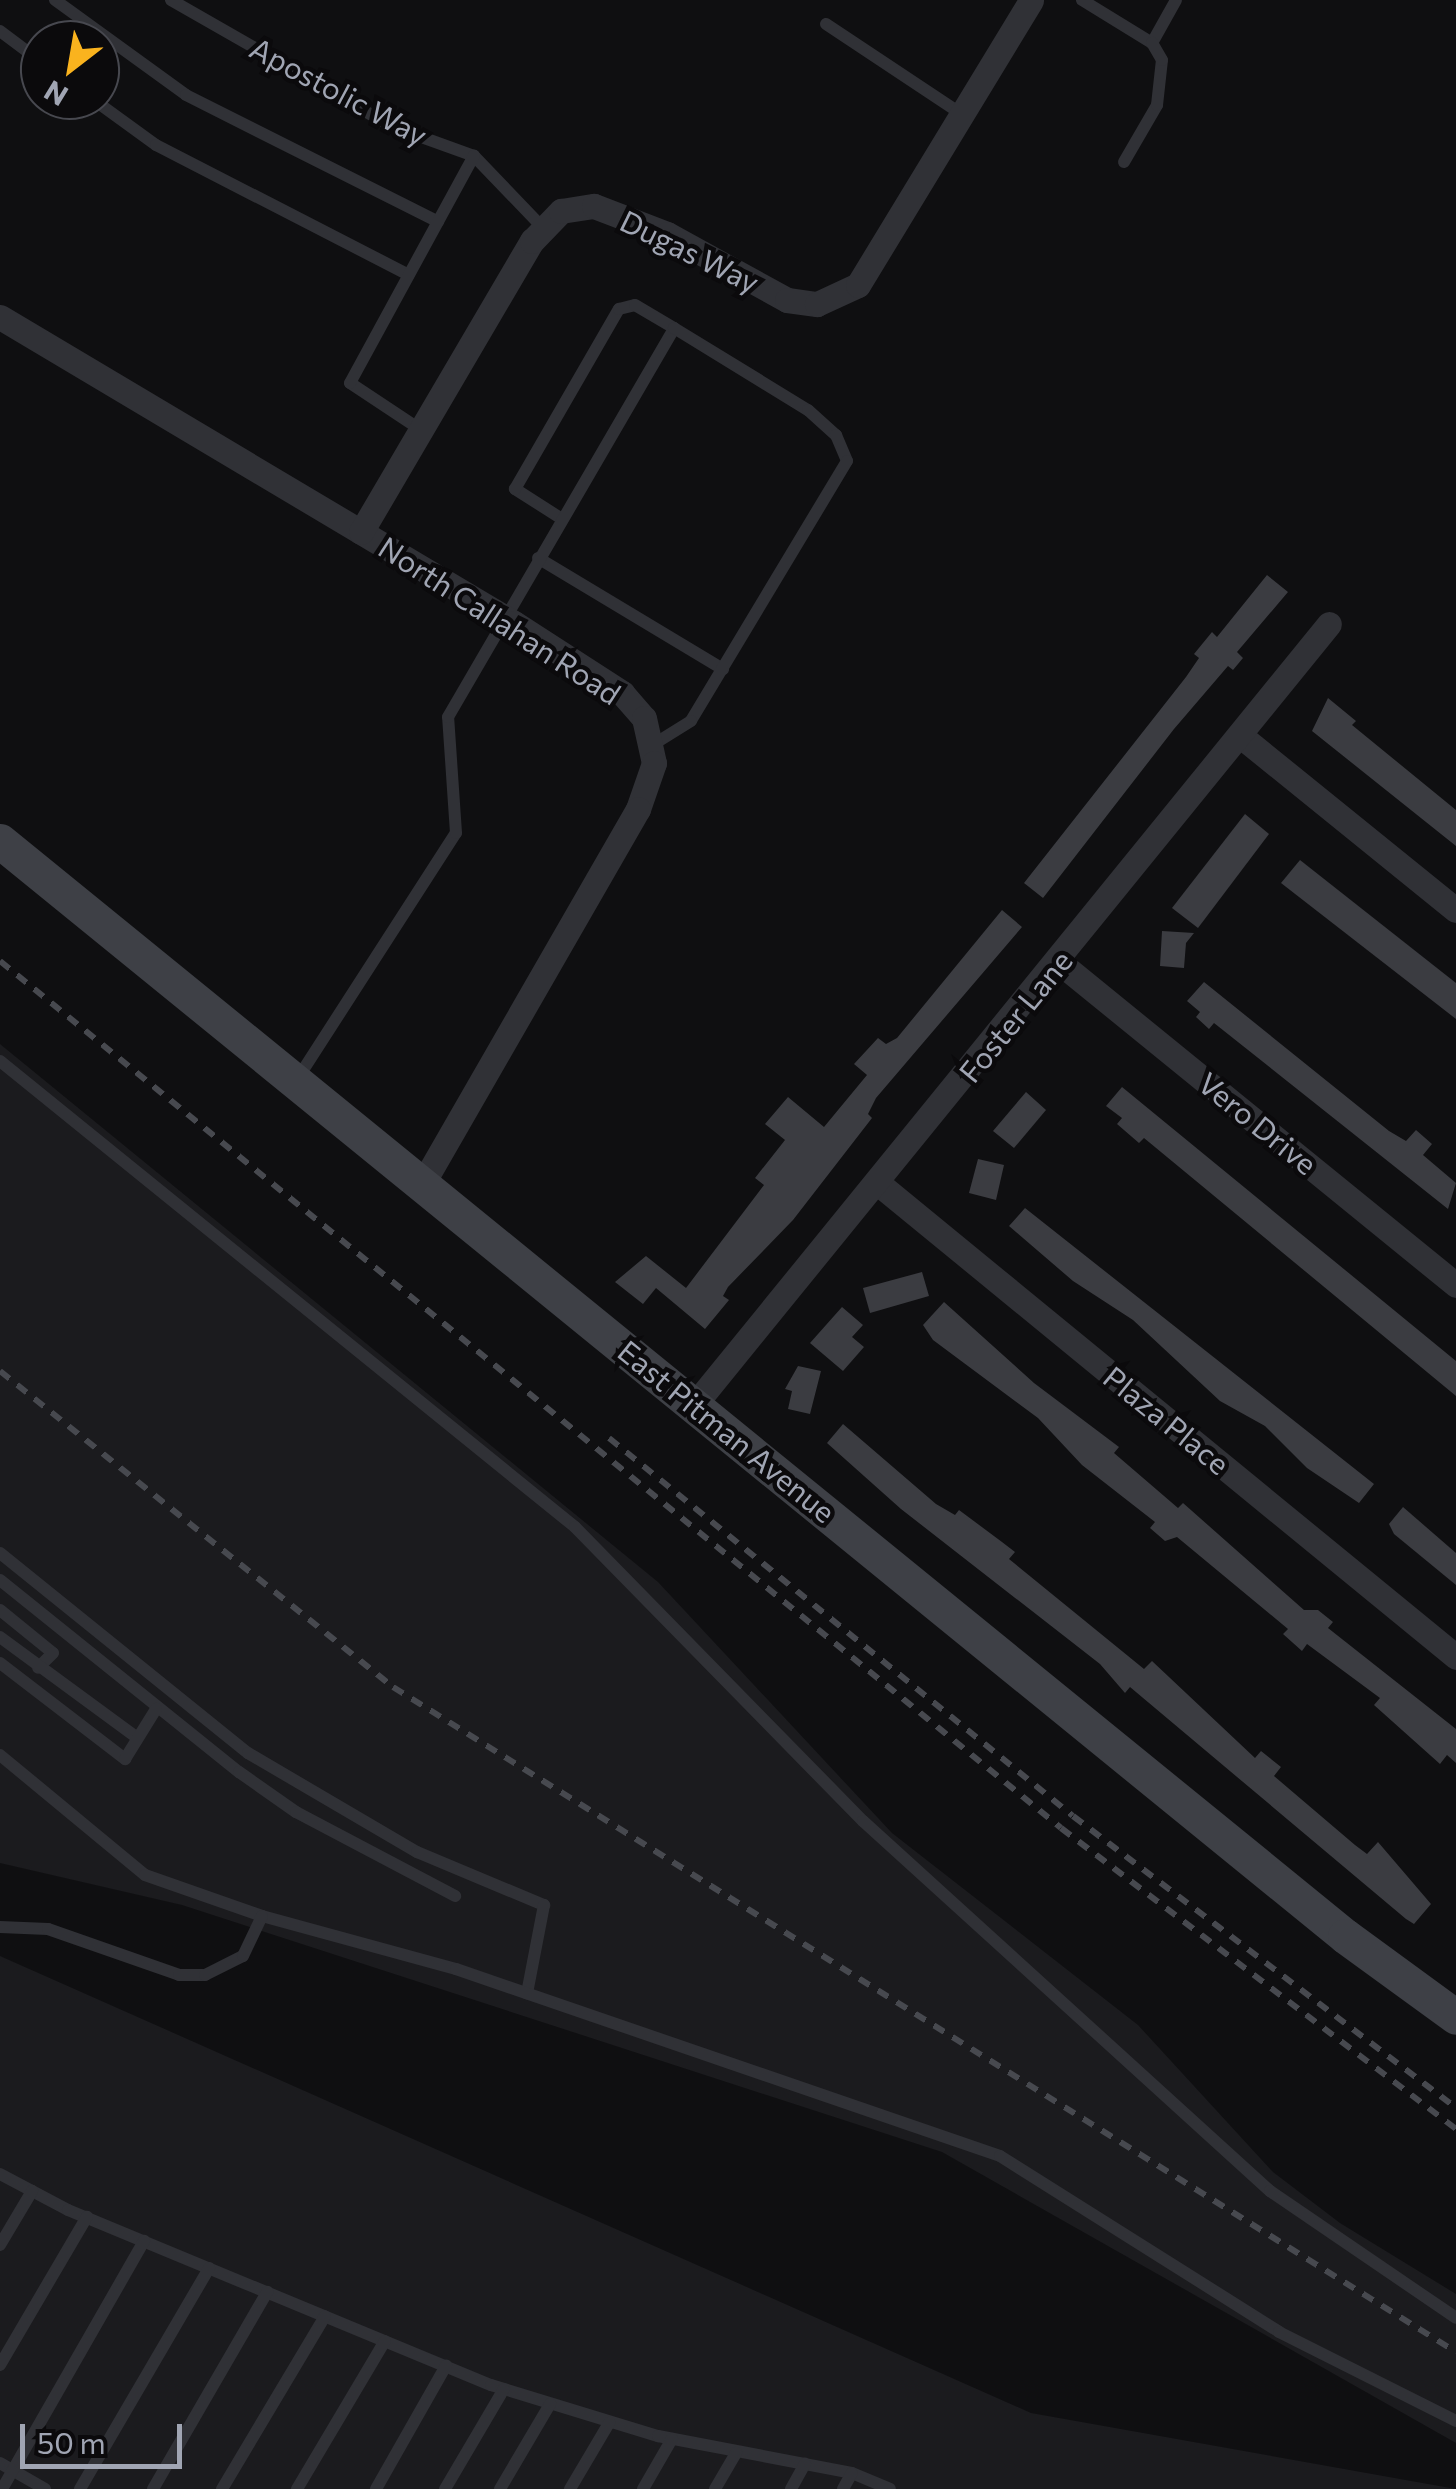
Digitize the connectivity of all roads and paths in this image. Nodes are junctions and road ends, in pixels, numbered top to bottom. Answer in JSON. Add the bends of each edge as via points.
{"nodes":[{"id":1,"x":56,"y":0,"type":"edge"},
{"id":2,"x":171,"y":0,"type":"edge"},
{"id":3,"x":1031,"y":0,"type":"edge"},
{"id":4,"x":1082,"y":0,"type":"edge"},
{"id":5,"x":1176,"y":0,"type":"edge"},
{"id":6,"x":1097,"y":4,"type":"edge"},
{"id":7,"x":826,"y":24,"type":"dead end"},
{"id":8,"x":1152,"y":43,"type":"junction"},
{"id":9,"x":963,"y":115,"type":"junction"},
{"id":10,"x":120,"y":119,"type":"edge"},
{"id":11,"x":474,"y":156,"type":"junction"},
{"id":12,"x":1124,"y":162,"type":"dead end"},
{"id":13,"x":438,"y":222,"type":"junction"},
{"id":14,"x":544,"y":229,"type":"junction"},
{"id":15,"x":409,"y":275,"type":"junction"},
{"id":16,"x":0,"y":317,"type":"edge"},
{"id":17,"x":674,"y":328,"type":"junction"},
{"id":18,"x":421,"y":430,"type":"junction"},
{"id":19,"x":562,"y":518,"type":"junction"},
{"id":20,"x":361,"y":532,"type":"junction"},
{"id":21,"x":538,"y":558,"type":"junction"},
{"id":22,"x":505,"y":618,"type":"junction"},
{"id":23,"x":1329,"y":624,"type":"dead end"},
{"id":24,"x":722,"y":668,"type":"junction"},
{"id":25,"x":1242,"y":737,"type":"junction"},
{"id":26,"x":654,"y":744,"type":"junction"},
{"id":27,"x":0,"y":841,"type":"edge"},
{"id":28,"x":1456,"y":910,"type":"edge"},
{"id":29,"x":1059,"y":962,"type":"junction"},
{"id":30,"x":0,"y":1061,"type":"edge"},
{"id":31,"x":296,"y":1082,"type":"junction"},
{"id":32,"x":879,"y":1184,"type":"junction"},
{"id":33,"x":422,"y":1185,"type":"junction"},
{"id":34,"x":1456,"y":1285,"type":"edge"},
{"id":35,"x":695,"y":1404,"type":"junction"},
{"id":36,"x":0,"y":1553,"type":"edge"},
{"id":37,"x":0,"y":1580,"type":"edge"},
{"id":38,"x":0,"y":1610,"type":"edge"},
{"id":39,"x":0,"y":1637,"type":"edge"},
{"id":40,"x":1456,"y":1657,"type":"edge"},
{"id":41,"x":0,"y":1663,"type":"edge"},
{"id":42,"x":38,"y":1668,"type":"junction"},
{"id":43,"x":156,"y":1709,"type":"junction"},
{"id":44,"x":135,"y":1736,"type":"junction"},
{"id":45,"x":0,"y":1755,"type":"edge"},
{"id":46,"x":455,"y":1896,"type":"dead end"},
{"id":47,"x":262,"y":1916,"type":"junction"},
{"id":48,"x":0,"y":1928,"type":"edge"},
{"id":49,"x":526,"y":1992,"type":"junction"},
{"id":50,"x":1456,"y":2017,"type":"edge"},
{"id":51,"x":0,"y":2174,"type":"edge"},
{"id":52,"x":32,"y":2191,"type":"junction"},
{"id":53,"x":87,"y":2218,"type":"junction"},
{"id":54,"x":144,"y":2241,"type":"junction"},
{"id":55,"x":0,"y":2245,"type":"edge"},
{"id":56,"x":210,"y":2268,"type":"junction"},
{"id":57,"x":267,"y":2292,"type":"junction"},
{"id":58,"x":324,"y":2316,"type":"junction"},
{"id":59,"x":1456,"y":2318,"type":"edge"},
{"id":60,"x":385,"y":2341,"type":"junction"},
{"id":61,"x":0,"y":2365,"type":"edge"},
{"id":62,"x":446,"y":2366,"type":"junction"},
{"id":63,"x":504,"y":2389,"type":"junction"},
{"id":64,"x":550,"y":2404,"type":"junction"},
{"id":65,"x":1456,"y":2421,"type":"edge"},
{"id":66,"x":609,"y":2423,"type":"junction"},
{"id":67,"x":672,"y":2439,"type":"junction"},
{"id":68,"x":736,"y":2453,"type":"junction"},
{"id":69,"x":805,"y":2464,"type":"junction"},
{"id":70,"x":6,"y":2466,"type":"edge"},
{"id":71,"x":852,"y":2474,"type":"junction"},
{"id":72,"x":2,"y":2489,"type":"edge"},
{"id":73,"x":45,"y":2489,"type":"edge"},
{"id":74,"x":80,"y":2489,"type":"edge"},
{"id":75,"x":153,"y":2489,"type":"edge"},
{"id":76,"x":222,"y":2489,"type":"edge"},
{"id":77,"x":297,"y":2489,"type":"edge"},
{"id":78,"x":376,"y":2489,"type":"edge"},
{"id":79,"x":445,"y":2489,"type":"edge"},
{"id":80,"x":500,"y":2489,"type":"edge"},
{"id":81,"x":570,"y":2489,"type":"edge"},
{"id":82,"x":643,"y":2489,"type":"edge"},
{"id":83,"x":715,"y":2489,"type":"edge"},
{"id":84,"x":792,"y":2489,"type":"edge"},
{"id":85,"x":844,"y":2489,"type":"edge"},
{"id":86,"x":890,"y":2489,"type":"edge"}],
"edges":[{"from":1,"to":13,"type":"lane","via":[[186,96]]},
{"from":2,"to":11,"type":"lane","name":"Apostolic Way","via":[[391,126]]},
{"from":3,"to":9,"type":"street","name":"Dugas Way"},
{"from":4,"to":6,"type":"lane"},
{"from":5,"to":8,"type":"lane"},
{"from":6,"to":8,"type":"lane"},
{"from":7,"to":9,"type":"lane"},
{"from":8,"to":12,"type":"lane","via":[[1162,60],[1157,105]]},
{"from":9,"to":14,"type":"street","name":"Dugas Way","via":[[858,286],[817,304],[787,300],[667,234],[594,206],[561,211]]},
{"from":10,"to":15,"type":"lane","via":[[156,145]]},
{"from":11,"to":13,"type":"lane"},
{"from":11,"to":14,"type":"lane","name":"Apostolic Way"},
{"from":13,"to":15,"type":"lane"},
{"from":14,"to":18,"type":"street"},
{"from":15,"to":18,"type":"lane","via":[[350,383]]},
{"from":16,"to":20,"type":"street","name":"North Callahan Road"},
{"from":17,"to":19,"type":"lane"},
{"from":17,"to":19,"type":"lane","via":[[636,304],[619,309],[515,489]]},
{"from":17,"to":24,"type":"lane","via":[[808,410],[836,435],[847,461]]},
{"from":18,"to":20,"type":"street"},
{"from":19,"to":21,"type":"lane"},
{"from":20,"to":22,"type":"street","name":"North Callahan Road"},
{"from":21,"to":22,"type":"lane"},
{"from":21,"to":24,"type":"lane"},
{"from":22,"to":26,"type":"street","name":"North Callahan Road","via":[[622,693],[644,718]]},
{"from":22,"to":31,"type":"lane","via":[[448,717],[456,833]]},
{"from":23,"to":25,"type":"street","name":"Foster Lane"},
{"from":24,"to":26,"type":"lane","via":[[691,720]]},
{"from":25,"to":28,"type":"street"},
{"from":25,"to":29,"type":"street","name":"Foster Lane"},
{"from":26,"to":33,"type":"street","via":[[638,809]]},
{"from":27,"to":31,"type":"street","name":"East Pitman Avenue"},
{"from":29,"to":32,"type":"street","name":"Foster Lane"},
{"from":29,"to":34,"type":"street","name":"Vero Drive"},
{"from":30,"to":59,"type":"lane","via":[[576,1527],[863,1821],[1035,1970],[1270,2191]]},
{"from":31,"to":33,"type":"street","name":"East Pitman Avenue"},
{"from":32,"to":35,"type":"street","name":"Foster Lane"},
{"from":32,"to":40,"type":"street","name":"Plaza Place"},
{"from":33,"to":35,"type":"street","name":"East Pitman Avenue"},
{"from":35,"to":50,"type":"street","name":"East Pitman Avenue","via":[[1345,1936]]},
{"from":36,"to":49,"type":"lane","via":[[248,1753],[418,1852],[544,1905]]},
{"from":37,"to":43,"type":"lane"},
{"from":38,"to":42,"type":"lane","via":[[53,1653]]},
{"from":39,"to":42,"type":"lane"},
{"from":41,"to":44,"type":"lane","via":[[125,1759]]},
{"from":42,"to":44,"type":"lane"},
{"from":43,"to":44,"type":"lane"},
{"from":43,"to":46,"type":"lane","via":[[296,1812]]},
{"from":45,"to":47,"type":"lane","via":[[145,1875]]},
{"from":47,"to":48,"type":"lane","via":[[254,1939],[225,1968],[179,1975],[48,1929]]},
{"from":47,"to":49,"type":"lane"},
{"from":49,"to":65,"type":"lane","via":[[1000,2156],[1279,2332]]},
{"from":51,"to":52,"type":"lane"},
{"from":52,"to":53,"type":"lane"},
{"from":52,"to":55,"type":"lane"},
{"from":53,"to":54,"type":"lane"},
{"from":53,"to":61,"type":"lane"},
{"from":54,"to":56,"type":"lane"},
{"from":54,"to":70,"type":"lane"},
{"from":56,"to":57,"type":"lane"},
{"from":56,"to":74,"type":"lane"},
{"from":57,"to":58,"type":"lane"},
{"from":57,"to":75,"type":"lane"},
{"from":58,"to":60,"type":"lane"},
{"from":58,"to":76,"type":"lane"},
{"from":60,"to":62,"type":"lane"},
{"from":60,"to":77,"type":"lane"},
{"from":62,"to":63,"type":"lane"},
{"from":62,"to":78,"type":"lane"},
{"from":63,"to":64,"type":"lane"},
{"from":63,"to":79,"type":"lane"},
{"from":64,"to":66,"type":"lane"},
{"from":64,"to":80,"type":"lane"},
{"from":66,"to":67,"type":"lane"},
{"from":66,"to":81,"type":"lane"},
{"from":67,"to":68,"type":"lane"},
{"from":67,"to":82,"type":"lane"},
{"from":68,"to":69,"type":"lane"},
{"from":68,"to":83,"type":"lane"},
{"from":69,"to":71,"type":"lane"},
{"from":69,"to":84,"type":"lane"},
{"from":70,"to":72,"type":"lane"},
{"from":70,"to":73,"type":"lane"},
{"from":71,"to":85,"type":"lane"},
{"from":71,"to":86,"type":"lane"}]}
